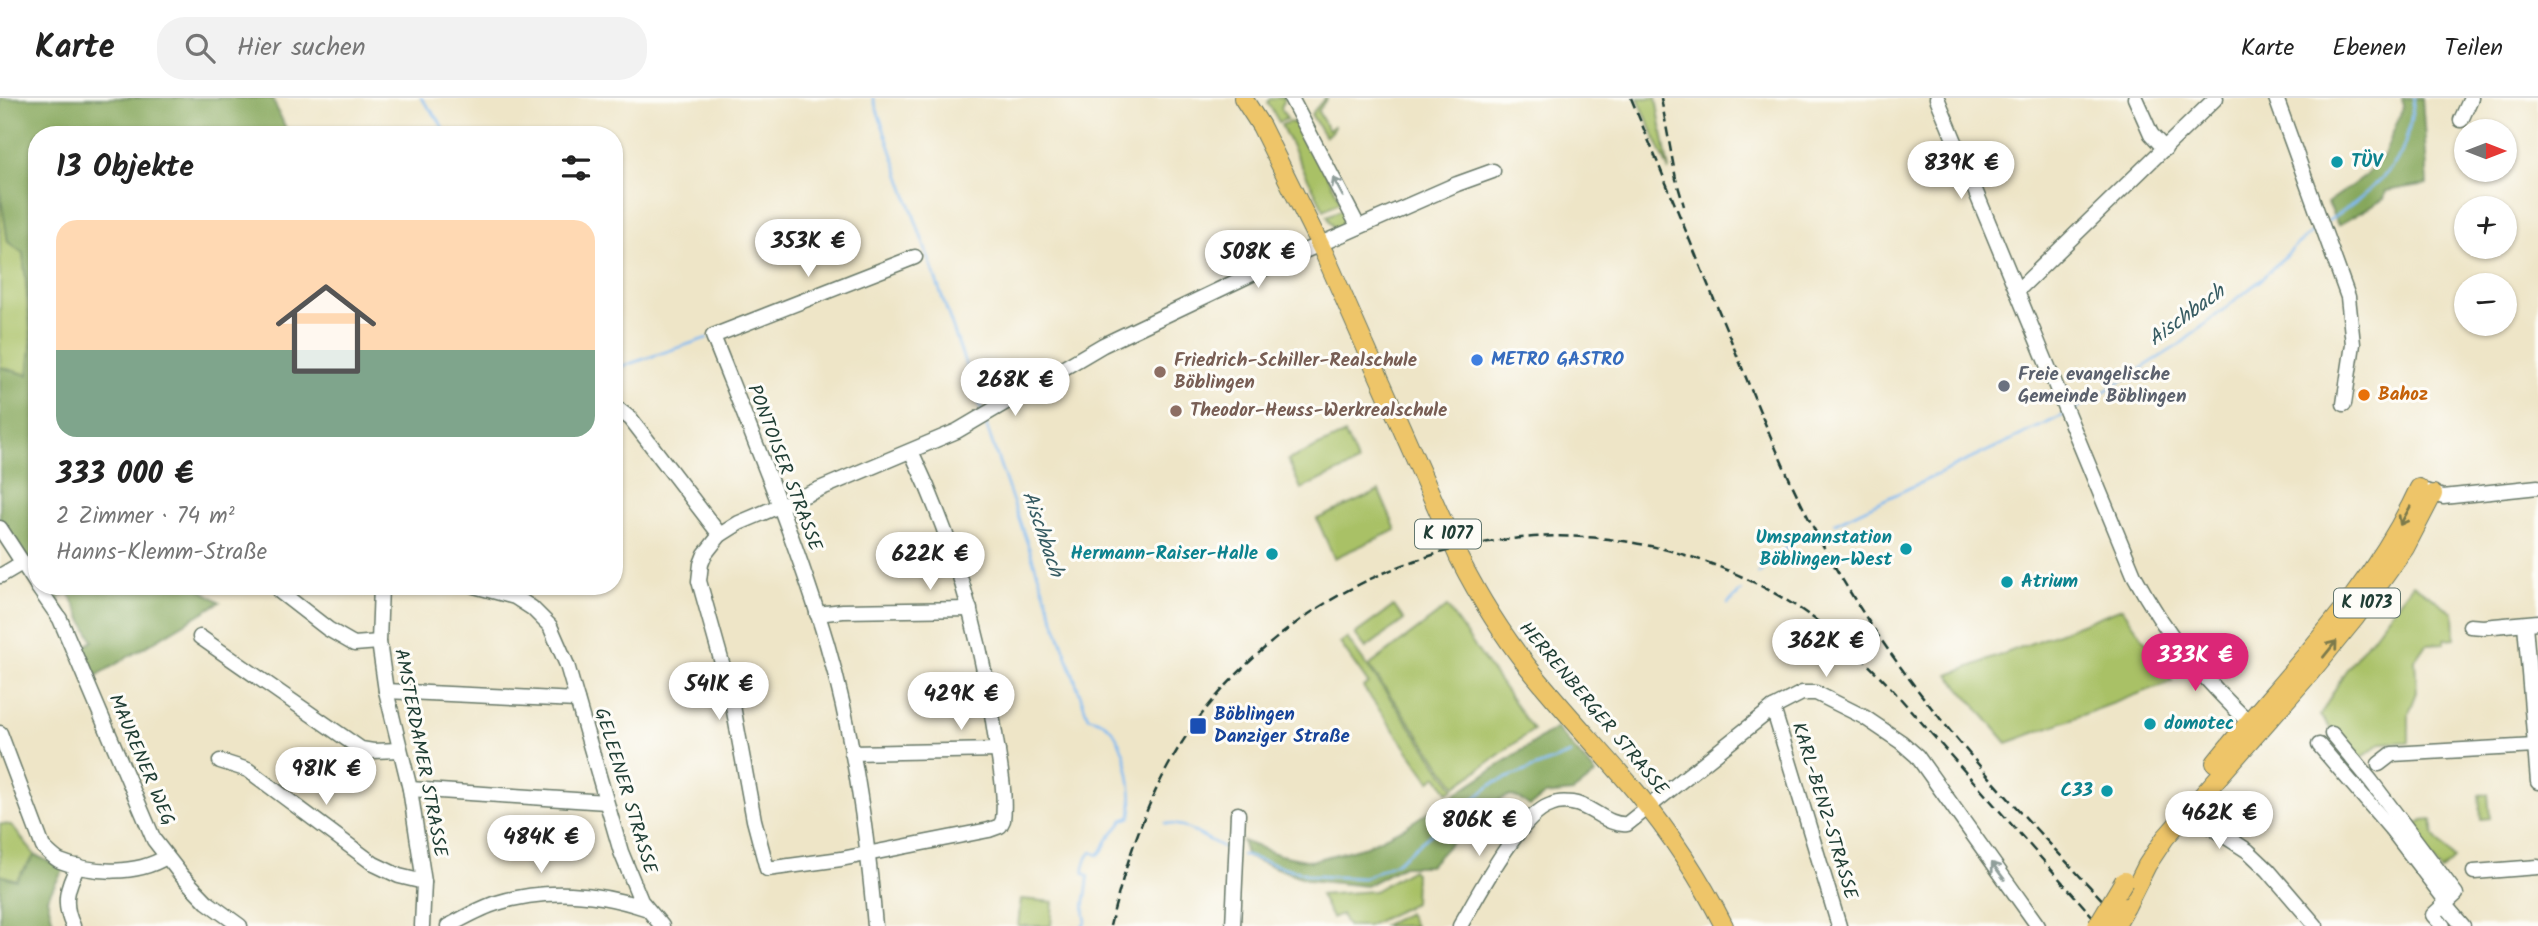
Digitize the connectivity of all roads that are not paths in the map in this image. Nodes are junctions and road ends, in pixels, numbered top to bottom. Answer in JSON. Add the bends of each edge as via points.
{"nodes":[{"id":1,"x":1244,"y":98,"type":"edge"},
{"id":2,"x":1291,"y":98,"type":"edge"},
{"id":3,"x":1937,"y":98,"type":"edge"},
{"id":4,"x":2135,"y":98,"type":"edge"},
{"id":5,"x":2216,"y":98,"type":"edge"},
{"id":6,"x":2276,"y":98,"type":"edge"},
{"id":7,"x":2471,"y":98,"type":"edge"},
{"id":8,"x":2461,"y":119,"type":"edge"},
{"id":9,"x":2165,"y":149,"type":"junction"},
{"id":10,"x":1493,"y":171,"type":"dead end"},
{"id":11,"x":1358,"y":226,"type":"junction"},
{"id":12,"x":1320,"y":244,"type":"junction"},
{"id":13,"x":915,"y":257,"type":"dead end"},
{"id":14,"x":2017,"y":291,"type":"junction"},
{"id":15,"x":2344,"y":404,"type":"dead end"},
{"id":16,"x":623,"y":413,"type":"edge"},
{"id":17,"x":911,"y":451,"type":"junction"},
{"id":18,"x":2538,"y":487,"type":"edge"},
{"id":19,"x":2426,"y":491,"type":"joint"},
{"id":20,"x":778,"y":505,"type":"junction"},
{"id":21,"x":0,"y":528,"type":"edge"},
{"id":22,"x":720,"y":535,"type":"junction"},
{"id":23,"x":22,"y":563,"type":"junction"},
{"id":24,"x":28,"y":572,"type":"edge"},
{"id":25,"x":0,"y":576,"type":"edge"},
{"id":26,"x":43,"y":595,"type":"edge"},
{"id":27,"x":283,"y":595,"type":"edge"},
{"id":28,"x":382,"y":595,"type":"edge"},
{"id":29,"x":508,"y":595,"type":"edge"},
{"id":30,"x":970,"y":609,"type":"junction"},
{"id":31,"x":817,"y":614,"type":"junction"},
{"id":32,"x":2532,"y":623,"type":"edge"},
{"id":33,"x":2470,"y":626,"type":"dead end"},
{"id":34,"x":200,"y":637,"type":"dead end"},
{"id":35,"x":379,"y":642,"type":"junction"},
{"id":36,"x":386,"y":691,"type":"junction"},
{"id":37,"x":577,"y":701,"type":"junction"},
{"id":38,"x":1773,"y":708,"type":"junction"},
{"id":39,"x":2253,"y":726,"type":"junction"},
{"id":40,"x":0,"y":733,"type":"edge"},
{"id":41,"x":2332,"y":734,"type":"dead end"},
{"id":42,"x":2319,"y":745,"type":"dead end"},
{"id":43,"x":2535,"y":746,"type":"junction"},
{"id":44,"x":400,"y":750,"type":"junction"},
{"id":45,"x":998,"y":750,"type":"junction"},
{"id":46,"x":852,"y":753,"type":"junction"},
{"id":47,"x":220,"y":761,"type":"dead end"},
{"id":48,"x":2379,"y":764,"type":"dead end"},
{"id":49,"x":2538,"y":782,"type":"edge"},
{"id":50,"x":410,"y":789,"type":"junction"},
{"id":51,"x":606,"y":802,"type":"junction"},
{"id":52,"x":1648,"y":808,"type":"junction"},
{"id":53,"x":1238,"y":814,"type":"dead end"},
{"id":54,"x":2185,"y":815,"type":"junction"},
{"id":55,"x":869,"y":854,"type":"junction"},
{"id":56,"x":166,"y":857,"type":"junction"},
{"id":57,"x":78,"y":866,"type":"junction"},
{"id":58,"x":2538,"y":867,"type":"edge"},
{"id":59,"x":2474,"y":872,"type":"dead end"},
{"id":60,"x":424,"y":881,"type":"junction"},
{"id":61,"x":2128,"y":893,"type":"junction"},
{"id":62,"x":2446,"y":903,"type":"junction"},
{"id":63,"x":645,"y":908,"type":"junction"},
{"id":64,"x":73,"y":926,"type":"edge"},
{"id":65,"x":240,"y":926,"type":"edge"},
{"id":66,"x":422,"y":926,"type":"edge"},
{"id":67,"x":448,"y":926,"type":"edge"},
{"id":68,"x":662,"y":926,"type":"edge"},
{"id":69,"x":875,"y":926,"type":"edge"},
{"id":70,"x":1233,"y":926,"type":"edge"},
{"id":71,"x":1460,"y":926,"type":"edge"},
{"id":72,"x":1724,"y":926,"type":"edge"},
{"id":73,"x":1839,"y":926,"type":"edge"},
{"id":74,"x":2038,"y":926,"type":"edge"},
{"id":75,"x":2097,"y":926,"type":"edge"},
{"id":76,"x":2115,"y":926,"type":"edge"},
{"id":77,"x":2316,"y":926,"type":"edge"},
{"id":78,"x":2443,"y":926,"type":"edge"},
{"id":79,"x":2463,"y":926,"type":"edge"}],
"edges":[{"from":1,"to":12,"type":"main road","name":"HERRENBERGER STRASSE","number":"K 1077"},
{"from":11,"to":2,"type":"street","one_way":true},
{"from":3,"to":14,"type":"street"},
{"from":4,"to":9,"type":"street","via":[[2151,134]]},
{"from":5,"to":9,"type":"street"},
{"from":6,"to":15,"type":"street","via":[[2343,280],[2353,327]]},
{"from":7,"to":8,"type":"street"},
{"from":9,"to":14,"type":"street"},
{"from":10,"to":11,"type":"street"},
{"from":11,"to":12,"type":"street"},
{"from":12,"to":17,"type":"street","via":[[1102,345],[983,417]]},
{"from":12,"to":52,"type":"main road","name":"HERRENBERGER STRASSE","number":"K 1077","via":[[1478,594],[1529,668]]},
{"from":13,"to":20,"type":"street","name":"PONTOISER STRASSE","via":[[713,336]]},
{"from":14,"to":39,"type":"street","via":[[2123,551],[2150,603],[2182,652]]},
{"from":16,"to":22,"type":"street"},
{"from":17,"to":20,"type":"street"},
{"from":17,"to":30,"type":"street","via":[[939,514]]},
{"from":18,"to":19,"type":"street","via":[[2443,497]]},
{"from":19,"to":39,"type":"main road","number":"K 1073","via":[[2359,588]]},
{"from":20,"to":22,"type":"street"},
{"from":20,"to":31,"type":"street","name":"PONTOISER STRASSE"},
{"from":21,"to":23,"type":"street","name":"MAURENER WEG"},
{"from":22,"to":55,"type":"street","via":[[705,554],[699,581],[731,695],[767,869]]},
{"from":23,"to":24,"type":"street","name":"MAURENER WEG"},
{"from":23,"to":25,"type":"street"},
{"from":26,"to":56,"type":"street","name":"MAURENER WEG","via":[[60,619],[147,825]]},
{"from":27,"to":35,"type":"street","via":[[354,644]]},
{"from":28,"to":35,"type":"street","name":"AMSTERDAMER STRASSE"},
{"from":29,"to":37,"type":"street","name":"GELEENER STRASSE","via":[[550,626]]},
{"from":30,"to":31,"type":"street"},
{"from":30,"to":45,"type":"street"},
{"from":31,"to":46,"type":"street","name":"PONTOISER STRASSE"},
{"from":32,"to":33,"type":"street"},
{"from":32,"to":43,"type":"street"},
{"from":34,"to":44,"type":"street","via":[[361,749]]},
{"from":35,"to":36,"type":"street","name":"AMSTERDAMER STRASSE"},
{"from":36,"to":37,"type":"street"},
{"from":36,"to":44,"type":"street","name":"AMSTERDAMER STRASSE"},
{"from":37,"to":51,"type":"street","name":"GELEENER STRASSE"},
{"from":38,"to":52,"type":"street"},
{"from":38,"to":73,"type":"street","name":"KARL-BENZ-STRASSE"},
{"from":74,"to":38,"type":"street","one_way":true,"via":[[1917,756],[1900,741],[1816,693],[1802,693]]},
{"from":39,"to":54,"type":"main road","number":"K 1073"},
{"from":40,"to":57,"type":"street","via":[[43,848],[57,860]]},
{"from":41,"to":62,"type":"street","via":[[2456,894]]},
{"from":42,"to":62,"type":"street","via":[[2392,830]]},
{"from":43,"to":48,"type":"street","via":[[2392,754]]},
{"from":43,"to":49,"type":"street"},
{"from":44,"to":50,"type":"street","name":"AMSTERDAMER STRASSE"},
{"from":45,"to":46,"type":"street"},
{"from":45,"to":55,"type":"street","via":[[1004,816],[1000,826]]},
{"from":46,"to":55,"type":"street","name":"PONTOISER STRASSE"},
{"from":47,"to":60,"type":"street","via":[[248,770],[374,864]]},
{"from":50,"to":51,"type":"street"},
{"from":50,"to":60,"type":"street","name":"AMSTERDAMER STRASSE"},
{"from":51,"to":63,"type":"street","name":"GELEENER STRASSE"},
{"from":52,"to":71,"type":"street","via":[[1633,821],[1618,825],[1571,803],[1542,809],[1497,863]]},
{"from":52,"to":72,"type":"main road","name":"HERRENBERGER STRASSE","number":"K 1077","via":[[1686,859]]},
{"from":53,"to":70,"type":"street"},
{"from":54,"to":61,"type":"main road","number":"K 1073","via":[[2142,862]]},
{"from":54,"to":61,"type":"street","via":[[2180,832],[2148,877]]},
{"from":54,"to":77,"type":"street","via":[[2248,851]]},
{"from":55,"to":69,"type":"street","name":"PONTOISER STRASSE"},
{"from":56,"to":57,"type":"street","via":[[152,865],[124,870]]},
{"from":56,"to":65,"type":"street","name":"MAURENER WEG","via":[[207,902]]},
{"from":57,"to":64,"type":"street","via":[[66,890],[67,914]]},
{"from":58,"to":59,"type":"street"},
{"from":60,"to":66,"type":"street","name":"AMSTERDAMER STRASSE"},
{"from":61,"to":75,"type":"main road","number":"K 1073","bridge":true},
{"from":61,"to":76,"type":"main road","number":"K 1073","bridge":true},
{"from":62,"to":78,"type":"street","via":[[2433,915]]},
{"from":62,"to":79,"type":"street"},
{"from":63,"to":67,"type":"street","via":[[580,894],[541,892],[495,904]]},
{"from":63,"to":68,"type":"street","name":"GELEENER STRASSE"}]}
